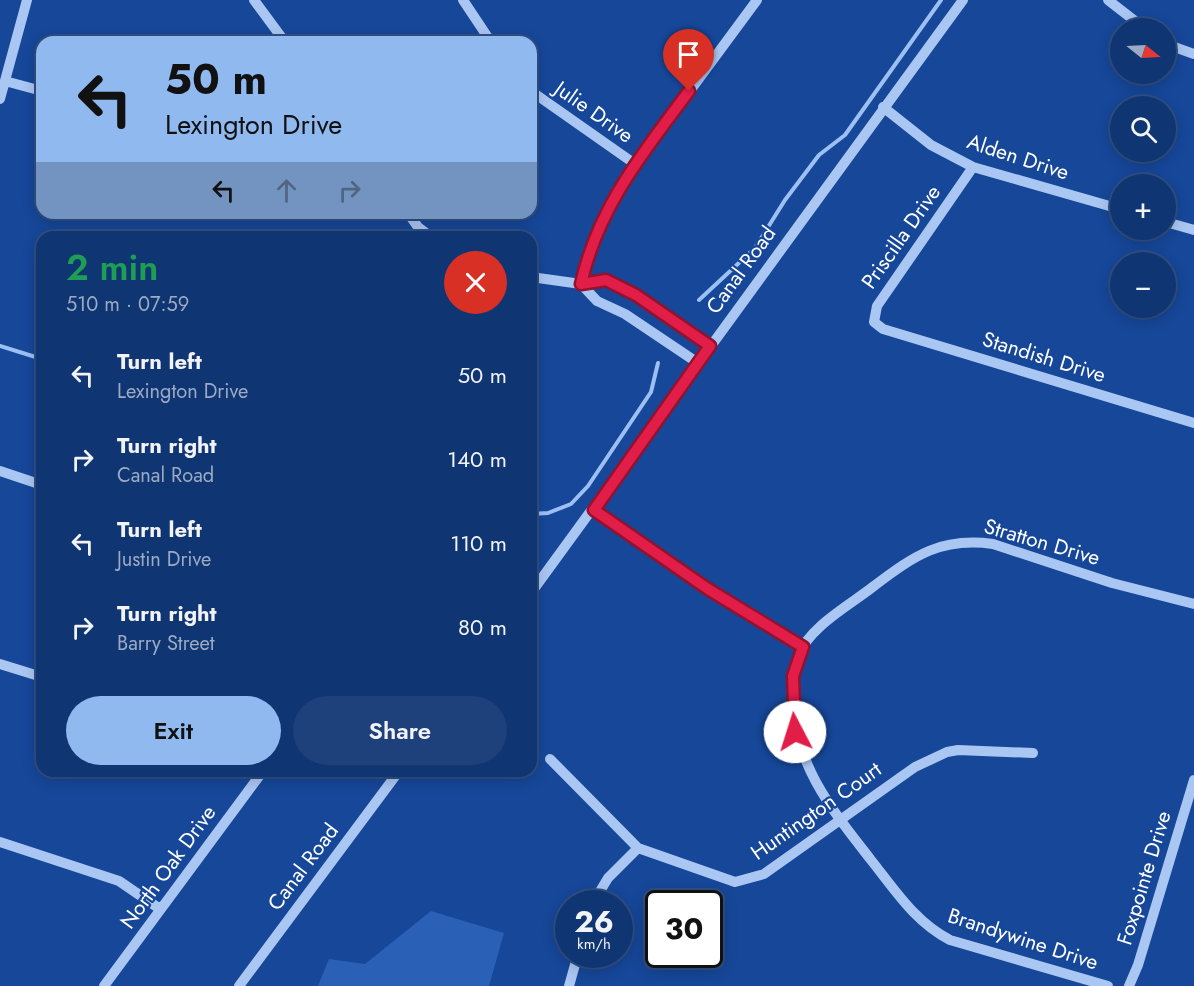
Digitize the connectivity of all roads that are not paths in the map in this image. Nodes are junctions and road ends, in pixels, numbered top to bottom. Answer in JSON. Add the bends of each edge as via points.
{"nodes":[{"id":1,"x":27,"y":0,"type":"edge"},
{"id":2,"x":254,"y":0,"type":"edge"},
{"id":3,"x":463,"y":0,"type":"edge"},
{"id":4,"x":757,"y":0,"type":"edge"},
{"id":5,"x":963,"y":0,"type":"edge"},
{"id":6,"x":1108,"y":0,"type":"edge"},
{"id":7,"x":1131,"y":18,"type":"edge"},
{"id":8,"x":281,"y":36,"type":"edge"},
{"id":9,"x":487,"y":36,"type":"edge"},
{"id":10,"x":1176,"y":48,"type":"edge"},
{"id":11,"x":1194,"y":54,"type":"edge"},
{"id":12,"x":5,"y":81,"type":"junction"},
{"id":13,"x":36,"y":90,"type":"edge"},
{"id":14,"x":537,"y":95,"type":"edge"},
{"id":15,"x":0,"y":99,"type":"edge"},
{"id":16,"x":883,"y":107,"type":"junction"},
{"id":17,"x":635,"y":164,"type":"junction"},
{"id":18,"x":973,"y":167,"type":"junction"},
{"id":19,"x":1110,"y":206,"type":"edge"},
{"id":20,"x":412,"y":219,"type":"edge"},
{"id":21,"x":1176,"y":225,"type":"edge"},
{"id":22,"x":1194,"y":230,"type":"edge"},
{"id":23,"x":423,"y":231,"type":"edge"},
{"id":24,"x":537,"y":278,"type":"edge"},
{"id":25,"x":581,"y":284,"type":"junction"},
{"id":26,"x":678,"y":324,"type":"junction"},
{"id":27,"x":883,"y":329,"type":"joint"},
{"id":28,"x":666,"y":341,"type":"junction"},
{"id":29,"x":710,"y":346,"type":"junction"},
{"id":30,"x":698,"y":363,"type":"junction"},
{"id":31,"x":1194,"y":423,"type":"edge"},
{"id":32,"x":0,"y":471,"type":"edge"},
{"id":33,"x":36,"y":483,"type":"edge"},
{"id":34,"x":594,"y":510,"type":"junction"},
{"id":35,"x":537,"y":585,"type":"edge"},
{"id":36,"x":1194,"y":604,"type":"edge"},
{"id":37,"x":803,"y":647,"type":"junction"},
{"id":38,"x":0,"y":664,"type":"edge"},
{"id":39,"x":36,"y":675,"type":"edge"},
{"id":40,"x":1034,"y":753,"type":"dead end"},
{"id":41,"x":550,"y":759,"type":"dead end"},
{"id":42,"x":259,"y":777,"type":"edge"},
{"id":43,"x":395,"y":777,"type":"edge"},
{"id":44,"x":1194,"y":780,"type":"edge"},
{"id":45,"x":839,"y":819,"type":"junction"},
{"id":46,"x":0,"y":842,"type":"edge"},
{"id":47,"x":638,"y":848,"type":"junction"},
{"id":48,"x":601,"y":890,"type":"edge"},
{"id":49,"x":160,"y":909,"type":"junction"},
{"id":50,"x":574,"y":968,"type":"edge"},
{"id":51,"x":104,"y":986,"type":"edge"},
{"id":52,"x":239,"y":986,"type":"edge"},
{"id":53,"x":569,"y":986,"type":"edge"},
{"id":54,"x":1108,"y":986,"type":"edge"},
{"id":55,"x":1129,"y":986,"type":"edge"}],
"edges":[{"from":1,"to":12,"type":"street"},
{"from":2,"to":8,"type":"street"},
{"from":3,"to":9,"type":"street"},
{"from":4,"to":17,"type":"street"},
{"from":5,"to":16,"type":"street","name":"Canal Road"},
{"from":6,"to":7,"type":"street"},
{"from":10,"to":11,"type":"street"},
{"from":12,"to":13,"type":"street"},
{"from":12,"to":15,"type":"street"},
{"from":14,"to":17,"type":"street","name":"Julie Drive"},
{"from":16,"to":18,"type":"street","name":"Alden Drive","via":[[924,140]]},
{"from":16,"to":29,"type":"street","name":"Canal Road"},
{"from":17,"to":25,"type":"street","via":[[616,191],[598,229]]},
{"from":18,"to":19,"type":"street","name":"Alden Drive"},
{"from":18,"to":27,"type":"street","name":"Priscilla Drive","via":[[877,306],[873,318]]},
{"from":20,"to":23,"type":"street"},
{"from":21,"to":22,"type":"street"},
{"from":24,"to":25,"type":"street"},
{"from":25,"to":26,"type":"street","via":[[606,280]]},
{"from":25,"to":28,"type":"street","via":[[597,301]]},
{"from":26,"to":28,"type":"street"},
{"from":26,"to":29,"type":"street"},
{"from":27,"to":31,"type":"street","name":"Standish Drive"},
{"from":28,"to":30,"type":"street"},
{"from":29,"to":30,"type":"street","name":"Canal Road"},
{"from":30,"to":34,"type":"street","name":"Canal Road"},
{"from":32,"to":33,"type":"street"},
{"from":34,"to":35,"type":"street","name":"Canal Road"},
{"from":34,"to":37,"type":"street","via":[[708,589]]},
{"from":36,"to":37,"type":"street","name":"Stratton Drive","via":[[1112,583],[993,544],[959,542],[921,553],[822,626]]},
{"from":37,"to":45,"type":"street","name":"Brandywine Drive","via":[[793,676],[795,732],[810,775]]},
{"from":38,"to":39,"type":"street"},
{"from":40,"to":45,"type":"street","name":"Huntington Court","via":[[946,752],[915,767]]},
{"from":41,"to":47,"type":"street","name":"Huntington Court"},
{"from":42,"to":49,"type":"street","name":"North Oak Drive"},
{"from":43,"to":52,"type":"street","name":"Canal Road"},
{"from":44,"to":55,"type":"street","name":"Foxpointe Drive"},
{"from":45,"to":47,"type":"street","name":"Huntington Court","via":[[764,874],[735,882]]},
{"from":45,"to":54,"type":"street","name":"Brandywine Drive","via":[[908,907],[931,930],[979,950]]},
{"from":46,"to":49,"type":"street","via":[[119,881]]},
{"from":47,"to":48,"type":"street"},
{"from":49,"to":51,"type":"street","name":"North Oak Drive"},
{"from":50,"to":53,"type":"street"}]}
